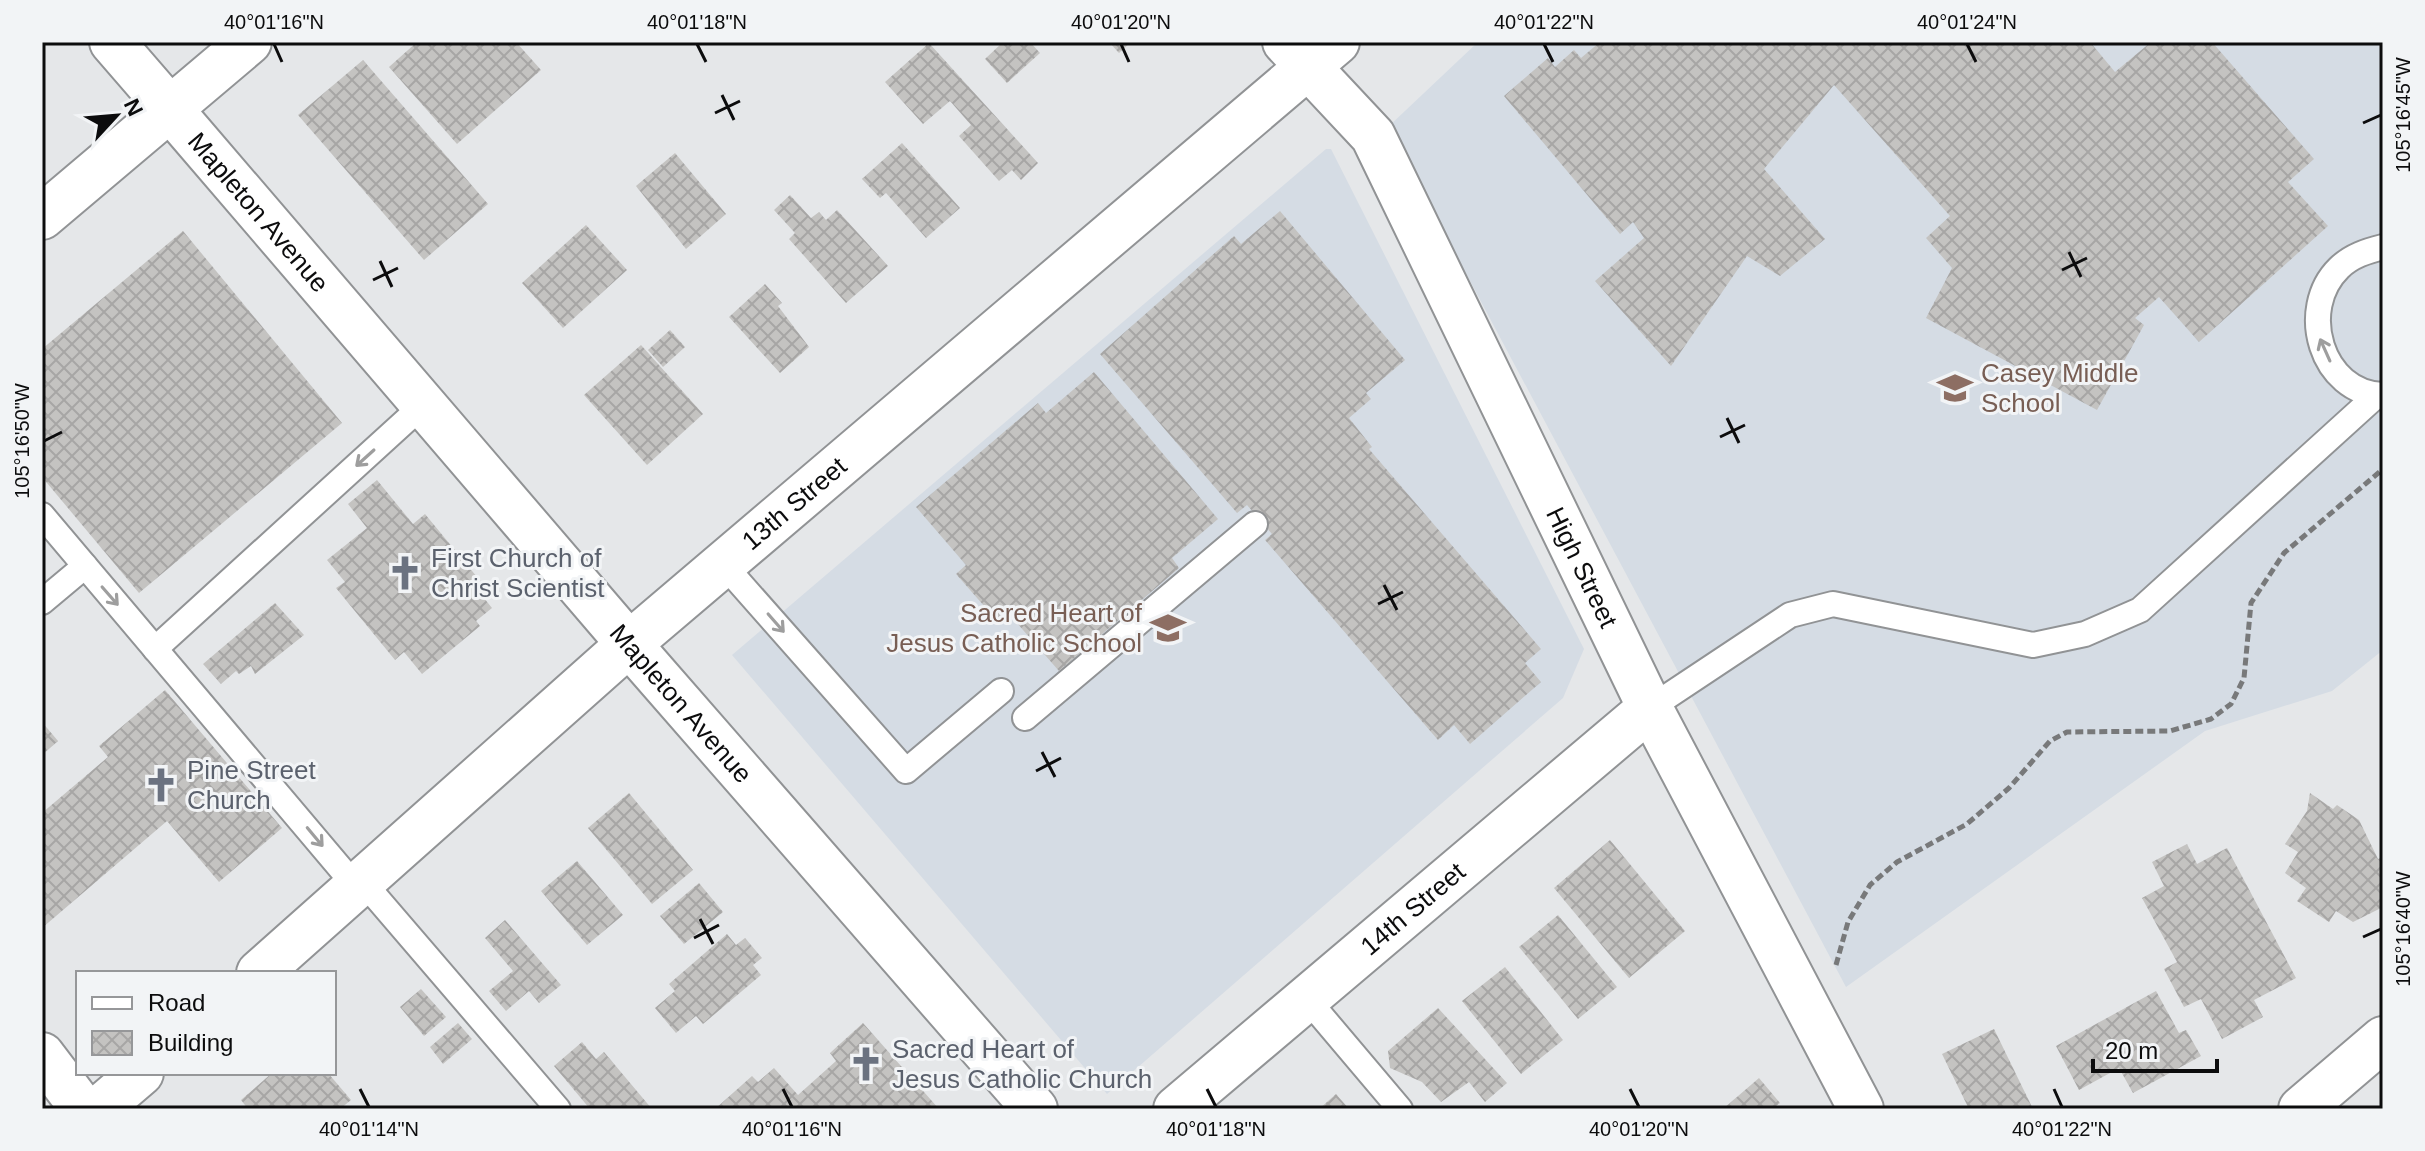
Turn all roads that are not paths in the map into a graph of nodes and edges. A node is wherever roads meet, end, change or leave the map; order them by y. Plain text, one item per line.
1 (112, 42) edge
2 (249, 42) edge
3 (1309, 50) edge
4 (170, 109) junction
5 (42, 217) edge
6 (2383, 247) edge
7 (2380, 395) edge
8 (423, 405) junction
9 (42, 515) edge
10 (1255, 524) dead end
11 (724, 565) junction
12 (85, 566) junction
13 (42, 602) edge
14 (629, 644) junction
15 (155, 649) junction
16 (1001, 691) dead end
17 (1650, 708) junction
18 (1025, 718) dead end
19 (361, 886) junction
20 (261, 971) edge
21 (1307, 999) junction
22 (2383, 1039) edge
23 (42, 1055) edge
24 (139, 1075) edge
25 (83, 1109) edge
26 (99, 1109) edge
27 (558, 1109) edge
28 (1035, 1109) edge
29 (1176, 1109) edge
30 (1400, 1109) edge
31 (1861, 1109) edge
32 (2301, 1109) edge

1 - 4 street, Mapleton Avenue
2 - 4 street
3 - 11 street, 13th Street
3 - 17 street, High Street
4 - 5 street
4 - 8 street, Mapleton Avenue
7 -> 6 lane
7 - 17 lane
8 - 14 street, Mapleton Avenue
8 -> 15 lane
9 - 12 lane
10 - 18 lane
11 - 14 street, 13th Street
11 -> 16 lane
12 - 13 lane
12 -> 15 lane
14 - 19 street, 13th Street
14 - 28 street, Mapleton Avenue
15 -> 19 lane
17 - 21 street, 14th Street
17 - 31 street, High Street
19 - 20 street, 13th Street
19 - 27 lane
21 - 29 street, 14th Street
21 - 30 lane
22 - 32 street
23 - 25 street
24 - 26 street

